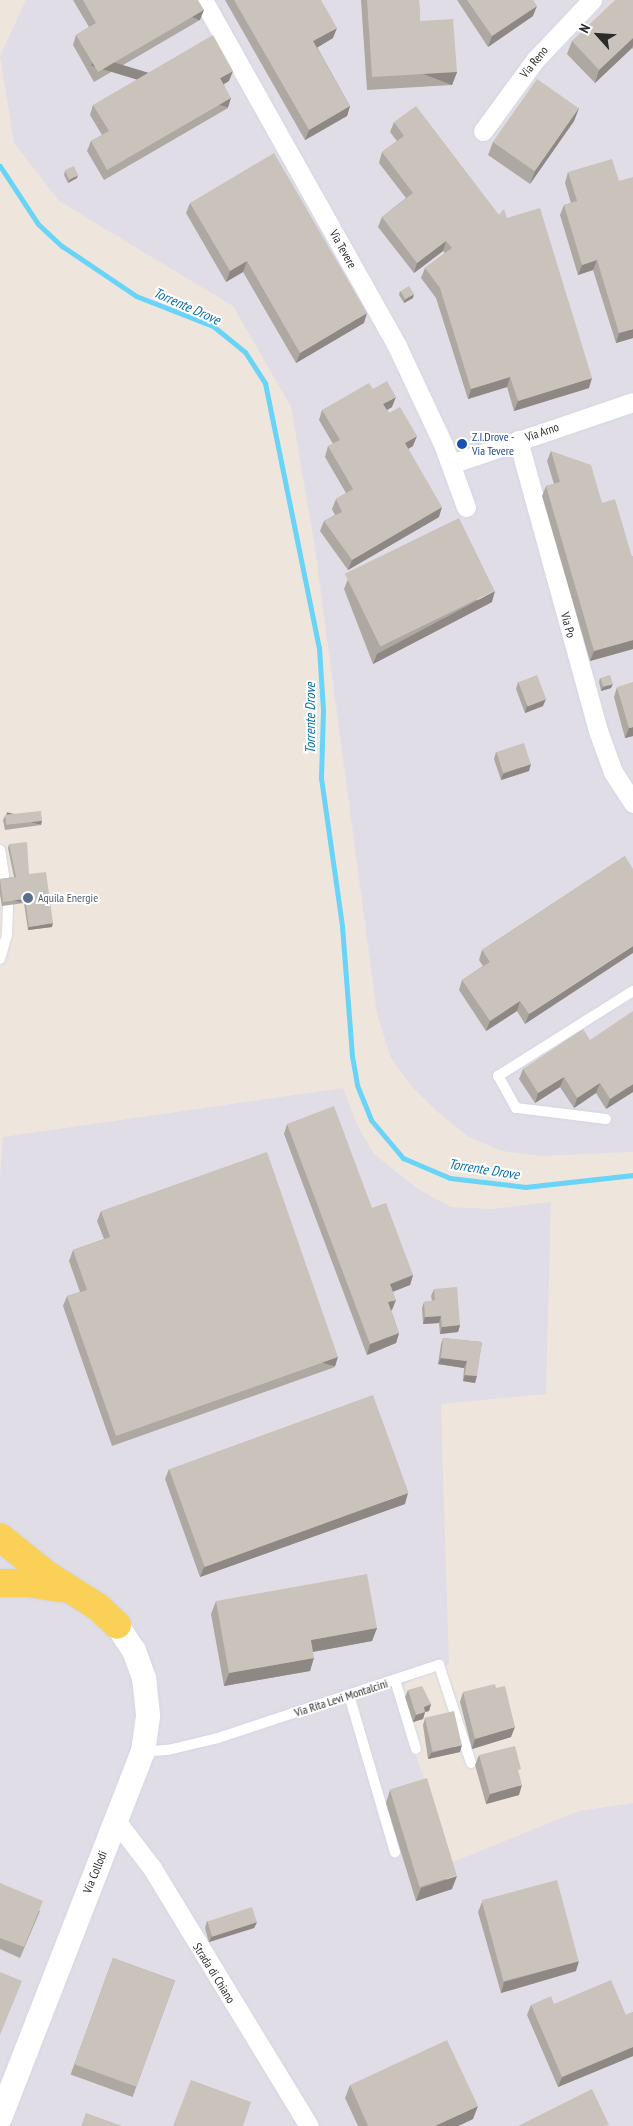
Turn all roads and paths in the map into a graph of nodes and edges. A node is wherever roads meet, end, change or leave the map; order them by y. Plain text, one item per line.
1 (204, 0) edge
2 (592, 0) edge
3 (484, 131) dead end
4 (633, 402) edge
5 (518, 440) junction
6 (451, 464) junction
7 (466, 507) dead end
8 (633, 803) edge
9 (0, 850) edge
10 (5, 882) edge
11 (8, 905) edge
12 (0, 959) edge
13 (633, 991) edge
14 (606, 1120) dead end
15 (0, 1537) edge
16 (0, 1583) edge
17 (70, 1590) junction
18 (117, 1625) joint
19 (395, 1680) junction
20 (349, 1695) junction
21 (416, 1749) dead end
22 (143, 1752) junction
23 (471, 1763) dead end
24 (117, 1822) junction
25 (395, 1852) dead end
26 (0, 2118) edge
27 (309, 2126) edge

1 - 6 street, Via Tevere
2 - 3 street, Via Reno
4 - 5 street, Via Arno
5 - 6 street, Via Arno
5 - 8 street, Via Po
6 - 7 street, Via Tevere
9 - 10 lane
11 - 12 lane
13 - 14 lane
15 - 17 main road
16 - 17 main road
17 - 18 main road
18 - 22 street, Via Collodi
19 - 20 lane, Via Rita Levi Montalcini
19 - 21 lane
19 - 23 lane, Via Rita Levi Montalcini
20 - 22 lane, Via Rita Levi Montalcini
20 - 25 lane
22 - 24 street, Via Collodi
24 - 26 street, Via Collodi
24 - 27 street, Strada di Chiano

